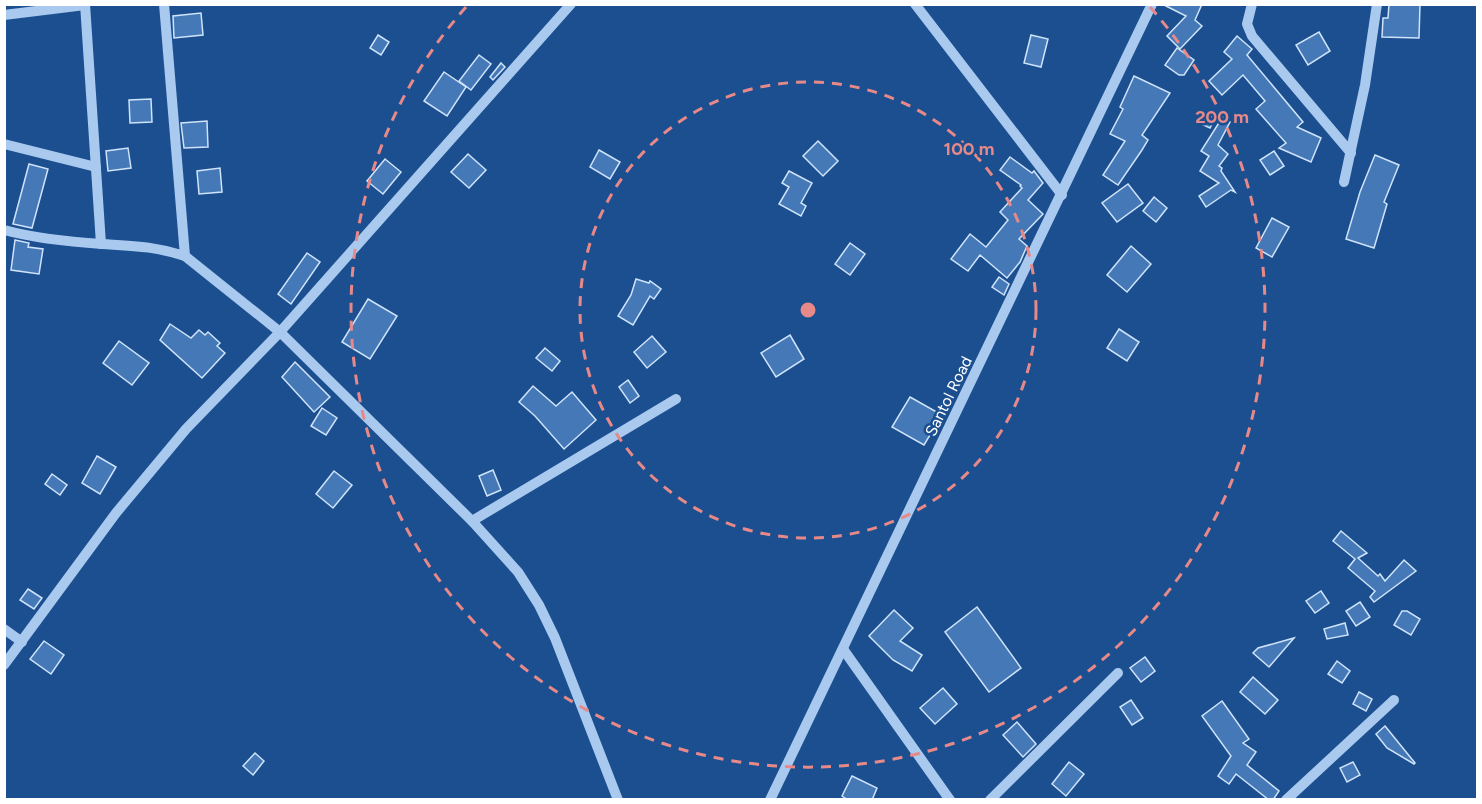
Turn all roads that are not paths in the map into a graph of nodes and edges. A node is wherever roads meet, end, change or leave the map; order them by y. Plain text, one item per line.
1 (164, 4) edge
2 (572, 4) edge
3 (915, 4) edge
4 (1152, 4) edge
5 (1252, 4) edge
6 (1377, 4) edge
7 (85, 5) edge
8 (4, 15) edge
9 (4, 144) edge
10 (1351, 153) junction
11 (96, 167) junction
12 (1344, 182) dead end
13 (1062, 195) junction
14 (4, 230) edge
15 (101, 244) junction
16 (185, 256) junction
17 (280, 332) junction
18 (676, 399) dead end
19 (472, 521) junction
20 (4, 629) edge
21 (22, 642) junction
22 (843, 648) junction
23 (4, 665) edge
24 (1118, 673) dead end
25 (1394, 700) dead end
26 (618, 800) edge
27 (770, 800) edge
28 (950, 800) edge
29 (990, 800) edge
30 (1287, 800) edge

1 - 16 street
2 - 17 street
3 - 13 street
4 - 13 street, Santol Road
5 - 10 street
6 - 10 street
7 - 8 street
7 - 11 street
9 - 11 street
10 - 12 street
11 - 15 street
13 - 22 street, Santol Road
14 - 15 street
15 - 16 street
16 - 17 street
17 - 19 street
17 - 21 street
18 - 19 street
19 - 26 street
20 - 21 street
21 - 23 street
22 - 27 street, Santol Road
22 - 28 street
24 - 29 street
25 - 30 street

